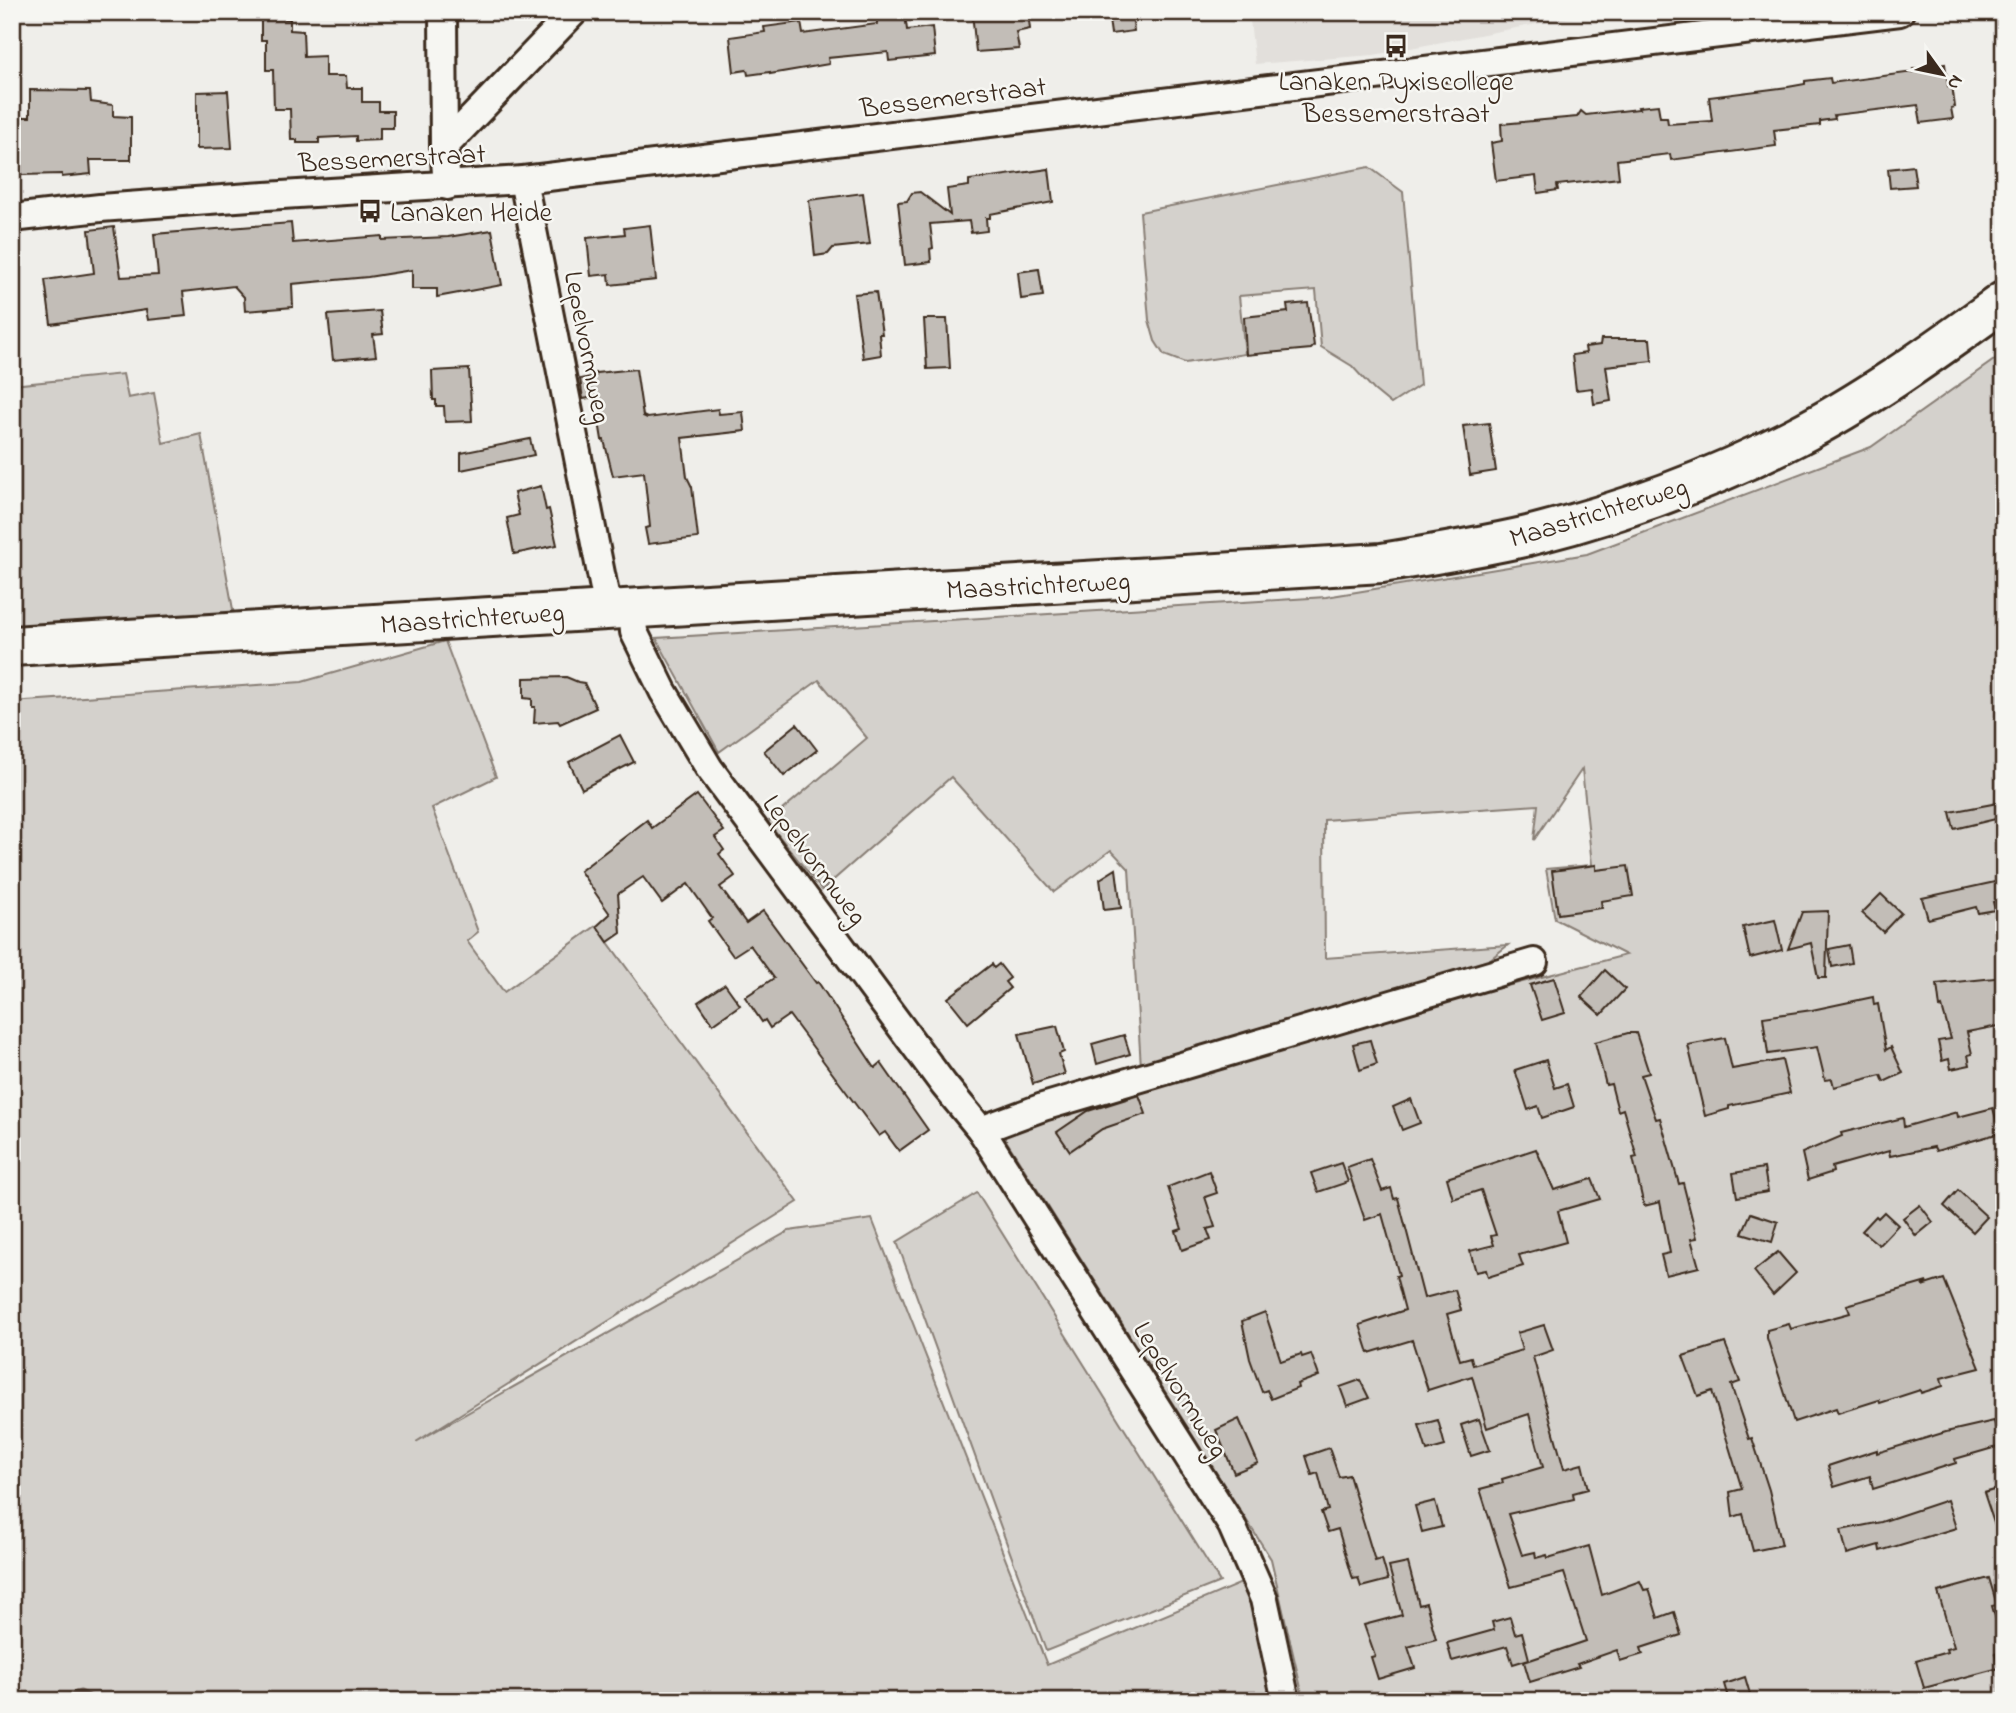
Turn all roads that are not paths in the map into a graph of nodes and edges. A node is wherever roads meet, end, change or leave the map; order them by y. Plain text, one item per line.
1 (443, 12) edge
2 (573, 12) edge
3 (1900, 12) edge
4 (444, 147) junction
5 (523, 180) junction
6 (447, 186) junction
7 (12, 218) edge
8 (2004, 301) edge
9 (620, 608) junction
10 (12, 646) edge
11 (1534, 962) dead end
12 (981, 1130) junction
13 (1286, 1701) edge

1 - 4 street
2 - 4 street
3 - 5 street, Bessemerstraat
4 - 6 street
5 - 6 street, Bessemerstraat
5 - 9 street, Lepelvormweg
6 - 7 street, Bessemerstraat
8 - 9 main road, Maastrichterweg
9 - 10 main road, Maastrichterweg
9 - 12 street, Lepelvormweg
11 - 12 street
12 - 13 street, Lepelvormweg

